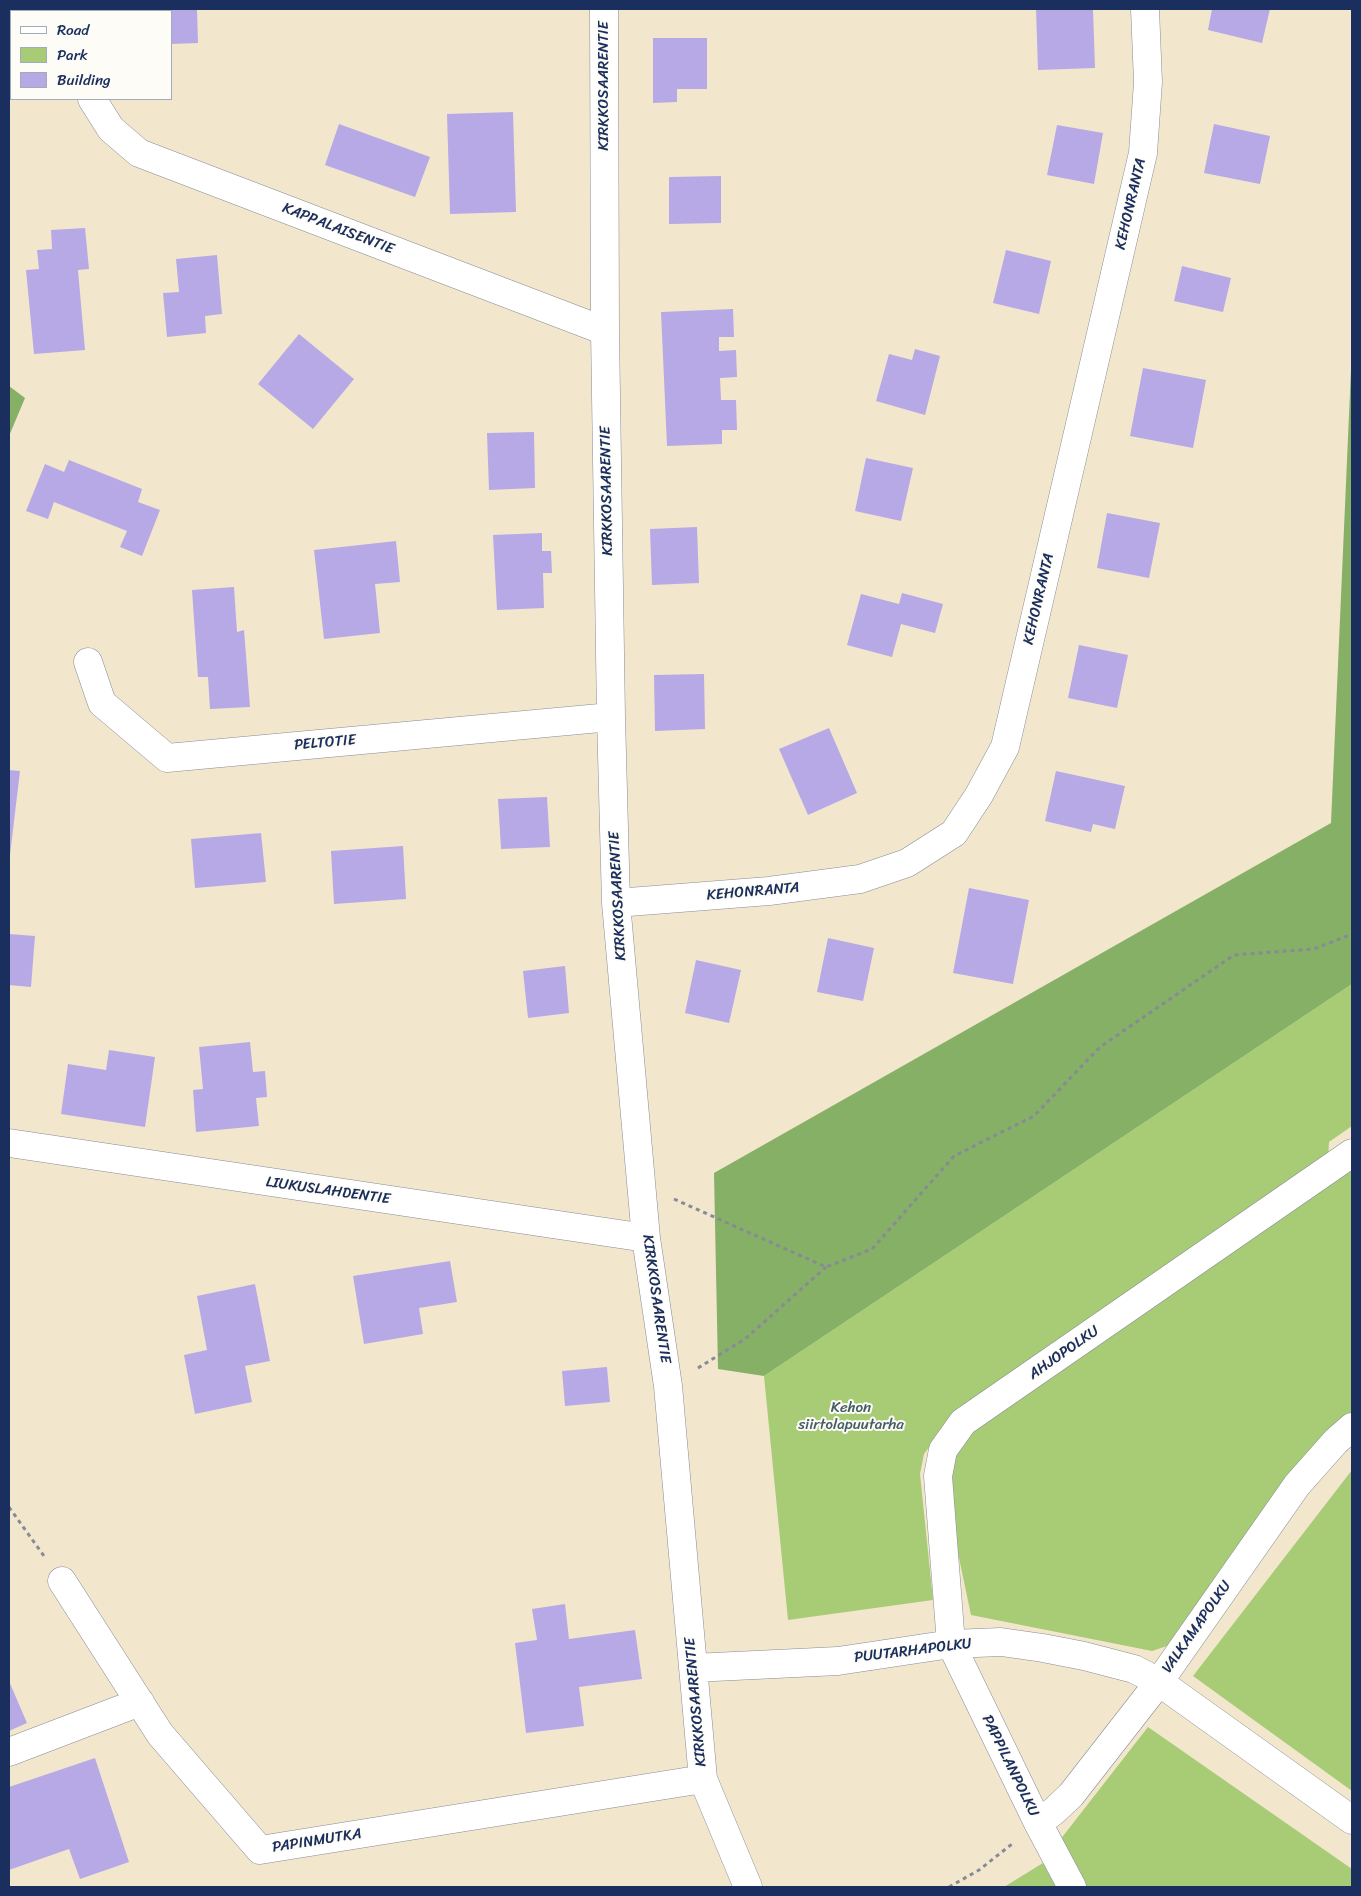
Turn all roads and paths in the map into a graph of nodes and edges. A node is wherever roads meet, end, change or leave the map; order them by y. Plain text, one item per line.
1 (604, 9) edge
2 (1146, 9) edge
3 (93, 100) edge
4 (605, 331) junction
5 (88, 662) dead end
6 (611, 717) junction
7 (616, 903) junction
8 (1352, 934) edge
9 (9, 1143) edge
10 (1352, 1153) edge
11 (642, 1185) junction
12 (646, 1238) junction
13 (826, 1267) junction
14 (668, 1386) junction
15 (1352, 1427) edge
16 (9, 1507) edge
17 (62, 1581) joint
18 (951, 1644) junction
19 (693, 1668) junction
20 (1159, 1682) junction
21 (140, 1702) junction
22 (9, 1752) edge
23 (703, 1779) junction
24 (1352, 1820) edge
25 (1038, 1823) junction
26 (748, 1887) edge
27 (949, 1887) edge
28 (1072, 1887) edge

1 - 4 street, KIRKKOSAARENTIE
2 - 7 street, KEHONRANTA
3 - 4 street, KAPPALAISENTIE
4 - 6 street, KIRKKOSAARENTIE
5 - 6 street, PELTOTIE
6 - 7 street, KIRKKOSAARENTIE
7 - 11 street, KIRKKOSAARENTIE
8 - 13 path
9 - 12 street, LIUKUSLAHDENTIE
10 - 18 street, AHJOPOLKU
11 - 12 street, KIRKKOSAARENTIE
11 - 13 path
12 - 14 street, KIRKKOSAARENTIE
13 - 14 path
14 - 19 street, KIRKKOSAARENTIE
15 - 20 street, VALKAMAPOLKU
16 - 17 path
17 - 21 street, PAPINMUTKA
18 - 19 street, PUUTARHAPOLKU
18 - 20 street, PUUTARHAPOLKU
18 - 25 street, PAPPILANPOLKU
19 - 23 street, KIRKKOSAARENTIE
20 - 24 street, PUUTARHAPOLKU
20 - 25 street, VALKAMAPOLKU
21 - 22 street
21 - 23 street, PAPINMUTKA
23 - 26 street, KIRKKOSAARENTIE
25 - 27 path
25 - 28 street, PAPPILANPOLKU

